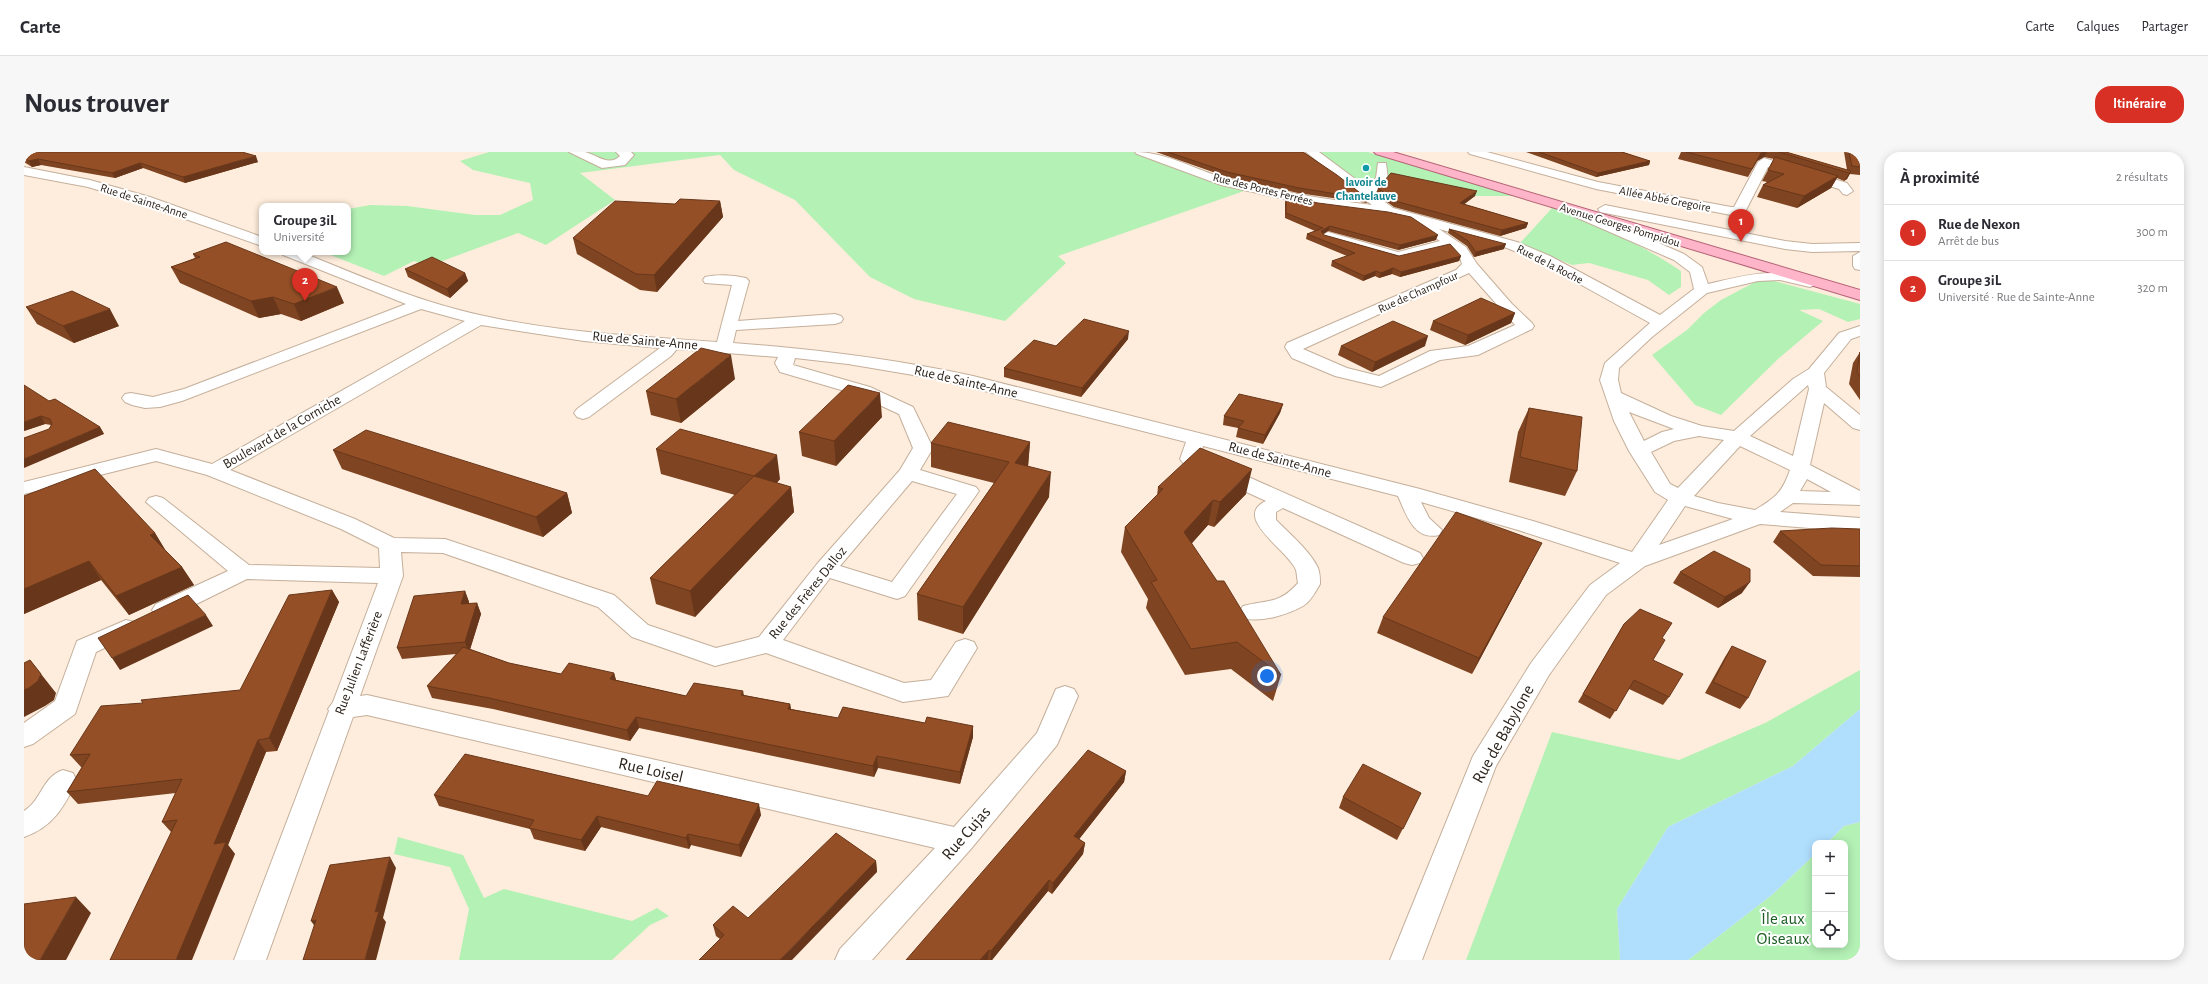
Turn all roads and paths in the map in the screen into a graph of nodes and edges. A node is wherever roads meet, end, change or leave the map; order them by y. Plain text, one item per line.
1 (575, 152) edge
2 (622, 152) edge
3 (1141, 152) edge
4 (1312, 152) edge
5 (1380, 152) edge
6 (1411, 152) edge
7 (1474, 152) edge
8 (1382, 166) dead end
9 (24, 171) edge
10 (1847, 191) dead end
11 (1366, 194) junction
12 (1604, 209) junction
13 (1388, 211) junction
14 (1577, 212) junction
15 (1412, 216) junction
16 (1328, 236) edge
17 (259, 241) edge
18 (1451, 243) junction
19 (1860, 247) edge
20 (296, 255) edge
21 (1860, 256) edge
22 (1470, 265) junction
23 (1860, 266) edge
24 (710, 280) dead end
25 (1810, 282) junction
26 (1860, 284) edge
27 (1702, 290) junction
28 (1860, 296) edge
29 (420, 304) junction
30 (835, 319) dead end
31 (479, 320) junction
32 (1660, 322) junction
33 (729, 326) junction
34 (1860, 331) edge
35 (671, 345) junction
36 (724, 347) junction
37 (789, 352) junction
38 (1817, 381) junction
39 (1613, 396) junction
40 (131, 398) dead end
41 (583, 413) dead end
42 (1860, 424) edge
43 (1697, 430) junction
44 (1738, 437) junction
45 (1196, 439) junction
46 (1639, 452) junction
47 (1800, 468) junction
48 (214, 471) junction
49 (908, 474) junction
50 (24, 488) edge
51 (1407, 494) junction
52 (1786, 497) junction
53 (1680, 498) junction
54 (1859, 499) edge
55 (1282, 501) junction
56 (156, 502) dead end
57 (1758, 517) junction
58 (1860, 525) edge
59 (1431, 530) dead end
60 (390, 545) junction
61 (1412, 558) dead end
62 (1637, 561) junction
63 (825, 569) junction
64 (244, 572) junction
65 (392, 576) junction
66 (1251, 612) dead end
67 (767, 644) junction
68 (965, 648) dead end
69 (1065, 696) dead end
70 (341, 709) junction
71 (24, 737) edge
72 (63, 781) dead end
73 (24, 825) edge
74 (960, 841) junction
75 (250, 960) edge
76 (851, 960) edge
77 (1406, 960) edge

1 - 2 street
3 - 13 street, Rue des Portes Ferrées
4 - 11 street
5 - 14 main road, Avenue Georges Pompidou
6 - 12 main road, Avenue Georges Pompidou
7 - 10 street, Allée Abbé Gregoire
8 - 11 street
9 - 17 street, Rue de Sainte-Anne
11 - 13 street
12 - 19 street
12 - 26 main road, Avenue Georges Pompidou
13 - 15 street, Rue de la Roche
14 - 25 main road, Avenue Georges Pompidou
14 - 27 street
15 - 18 street, Rue de Champfour
15 - 32 street, Rue de la Roche
16 - 18 street
18 - 22 street, Rue de Champfour
20 - 29 street, Rue de Sainte-Anne
21 - 23 street
22 - 22 street, Rue de Champfour
24 - 33 street
25 - 27 street
25 - 28 main road, Avenue Georges Pompidou
27 - 32 street
29 - 31 street, Rue de Sainte-Anne
29 - 40 street
30 - 33 street
31 - 35 street, Rue de Sainte-Anne
31 - 48 street, Boulevard de la Corniche
32 - 39 street
33 - 36 street
34 - 38 street
35 - 36 street, Rue de Sainte-Anne
35 - 41 street
36 - 37 street, Rue de Sainte-Anne
37 - 45 street, Rue de Sainte-Anne
37 - 49 street, Rue des Frères Dalloz
38 - 42 street
38 - 44 street, Rue de Babylone
38 - 47 street, Rue de Babylone
39 - 43 street
39 - 46 street
43 - 44 street
43 - 46 street
44 - 47 street
44 - 53 street, Rue de Babylone
45 - 51 street, Rue de Sainte-Anne
45 - 55 street
46 - 53 street
47 - 52 street, Rue de Babylone
47 - 54 street
48 - 50 street, Boulevard de la Corniche
48 - 60 street
49 - 63 street, Rue des Frères Dalloz
49 - 63 street
51 - 59 street
51 - 62 street, Rue de Sainte-Anne
52 - 54 street
52 - 57 street, Rue de Babylone
53 - 57 street
53 - 62 street, Rue de Babylone
55 - 61 street
55 - 66 street
56 - 64 street
57 - 58 street
57 - 62 street, Rue de Babylone
60 - 65 street, Rue Julien Lafferière
60 - 67 street, Rue des Frères Dalloz
62 - 77 street, Rue de Babylone
63 - 67 street, Rue des Frères Dalloz
64 - 65 street
64 - 71 street
65 - 70 street, Rue Julien Lafferière
67 - 68 street
69 - 74 street, Rue Cujas
70 - 74 street, Rue Loisel
70 - 75 street, Rue Julien Lafferière
72 - 73 street
74 - 76 street, Rue Cujas

